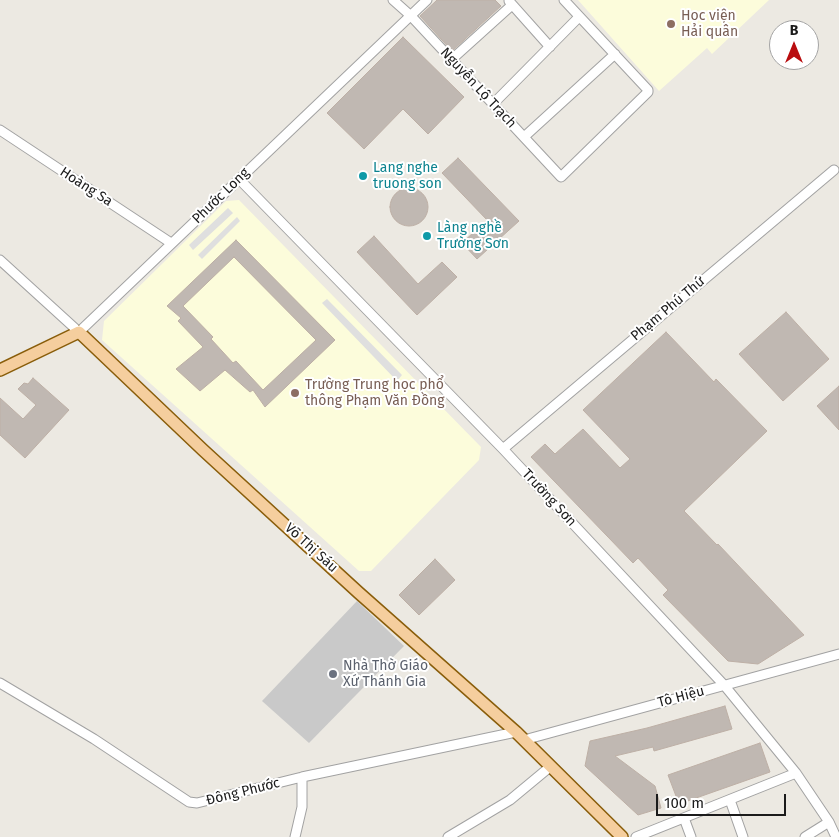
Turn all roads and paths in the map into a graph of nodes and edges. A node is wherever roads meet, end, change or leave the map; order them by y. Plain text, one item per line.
1 (393, 0) edge
2 (427, 0) edge
3 (564, 0) edge
4 (510, 2) edge
5 (411, 16) junction
6 (579, 16) junction
7 (550, 47) junction
8 (615, 54) junction
9 (451, 60) junction
10 (493, 104) junction
11 (0, 130) edge
12 (524, 137) junction
13 (834, 170) dead end
14 (239, 179) junction
15 (171, 244) junction
16 (0, 260) edge
17 (79, 332) junction
18 (0, 370) edge
19 (503, 449) junction
20 (839, 654) edge
21 (0, 683) edge
22 (724, 685) junction
23 (520, 736) junction
24 (550, 766) junction
25 (796, 773) junction
26 (302, 777) junction
27 (730, 800) junction
28 (684, 818) junction
29 (829, 822) junction
30 (295, 837) edge
31 (448, 837) edge
32 (622, 837) edge
33 (636, 837) edge
34 (691, 837) edge
35 (743, 837) edge
36 (805, 837) edge
37 (836, 837) edge

1 - 5 street, Nguyễn Lộ Trạch
2 - 5 street, Phước Long
3 - 6 street
4 - 7 street
4 - 9 street
5 - 9 street, Nguyễn Lộ Trạch
5 - 14 street, Phước Long
6 - 7 street
6 - 8 street
7 - 10 street
8 - 12 street
8 - 12 street, Nguyễn Lộ Trạch
9 - 10 street, Nguyễn Lộ Trạch
10 - 12 street, Nguyễn Lộ Trạch
11 - 15 street, Hoàng Sa
13 - 19 street, Phạm Phú Thứ
14 - 15 street, Phước Long
14 - 19 street, Trường Sơn
15 - 17 street, Phước Long
16 - 17 street, Võ Thị Sáu
17 - 18 main road, Phước Long
17 - 23 main road, Võ Thị Sáu
19 - 22 street, Trường Sơn
20 - 22 street, Tô Hiệu
21 - 26 street, Đông Phước
22 - 23 street, Tô Hiệu
22 - 25 street, Trường Sơn
23 - 24 main road, Võ Thị Sáu
23 - 26 street, Đông Phước
24 - 31 street
24 - 32 main road, Võ Thị Sáu
25 - 27 street
25 - 29 street, Trường Sơn
26 - 30 street
27 - 28 street
27 - 35 street
28 - 33 street
28 - 34 street
29 - 36 street
29 - 37 street, Trường Sơn

